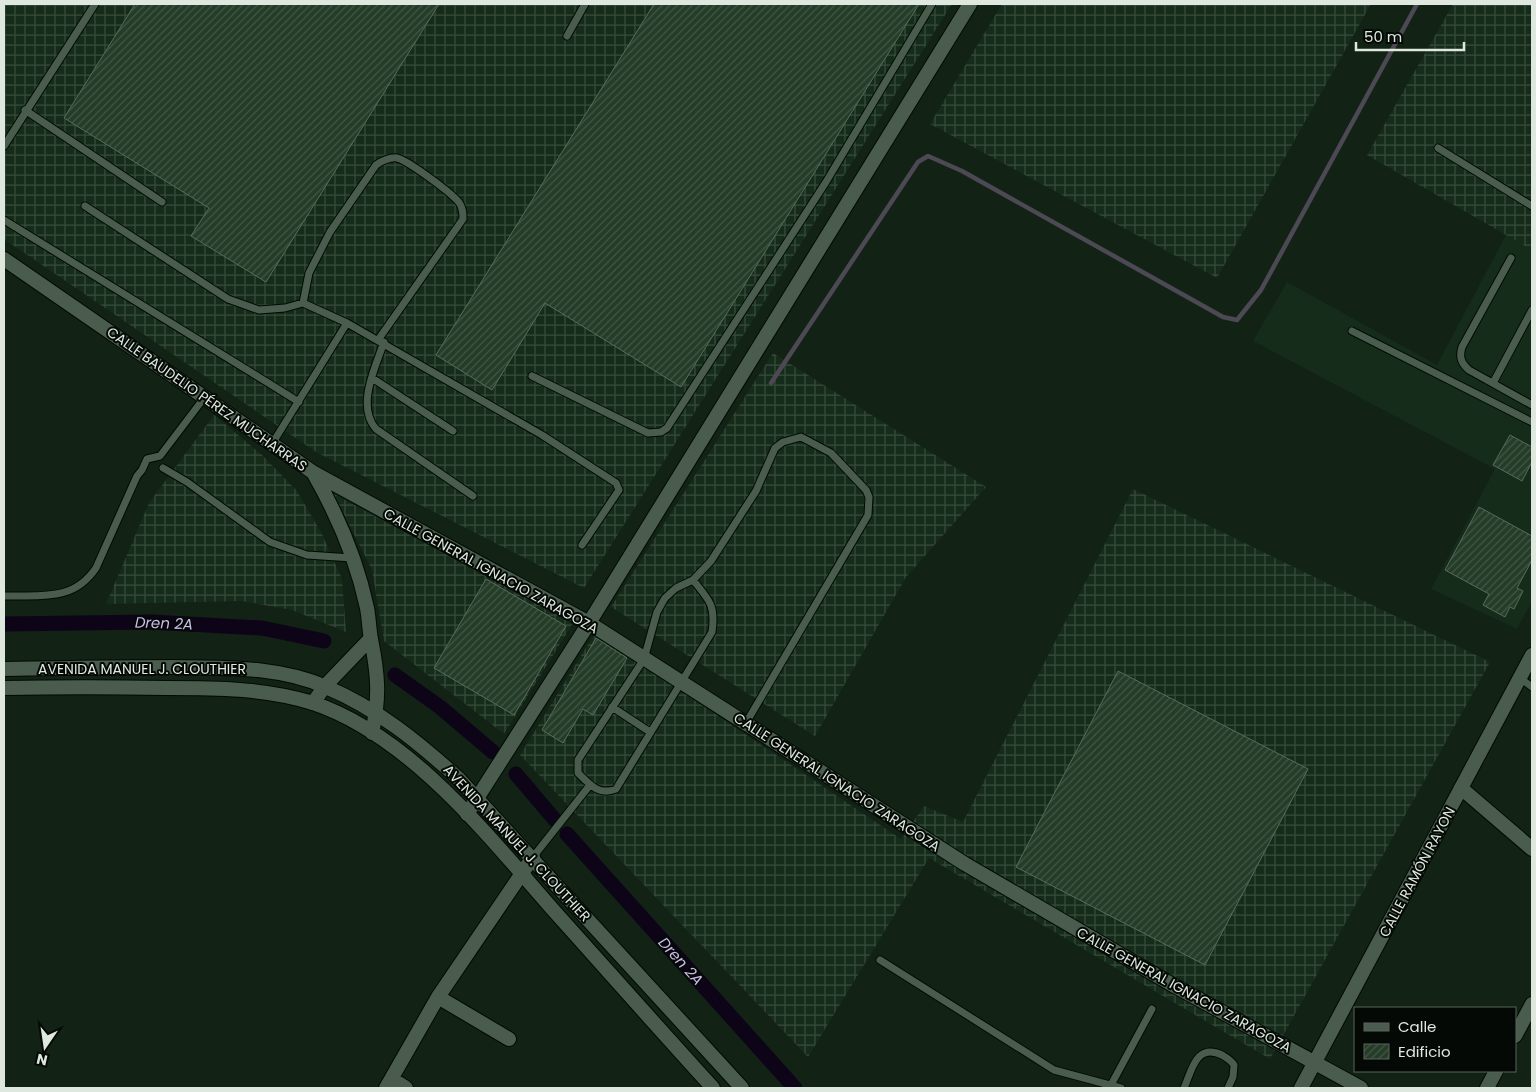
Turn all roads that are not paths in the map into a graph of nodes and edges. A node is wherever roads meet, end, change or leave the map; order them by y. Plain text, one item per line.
1 (95, 4) edge
2 (585, 4) edge
3 (932, 4) edge
4 (970, 4) edge
5 (567, 36) dead end
6 (25, 110) junction
7 (4, 146) edge
8 (1438, 148) dead end
9 (162, 202) dead end
10 (85, 206) dead end
11 (1532, 206) edge
12 (4, 220) edge
13 (1510, 258) dead end
14 (4, 259) edge
15 (303, 303) junction
16 (1532, 310) edge
17 (347, 323) junction
18 (1352, 331) dead end
19 (381, 341) junction
20 (532, 376) dead end
21 (372, 378) junction
22 (1493, 383) junction
23 (204, 398) junction
24 (299, 402) junction
25 (1532, 405) edge
26 (1532, 422) edge
27 (453, 431) dead end
28 (272, 444) junction
29 (163, 468) dead end
30 (314, 473) junction
31 (472, 496) dead end
32 (582, 545) dead end
33 (352, 558) junction
34 (693, 580) junction
35 (4, 596) edge
36 (589, 624) junction
37 (371, 638) junction
38 (1532, 655) edge
39 (644, 659) junction
40 (4, 669) edge
41 (1520, 678) junction
42 (680, 683) junction
43 (326, 686) junction
44 (1532, 687) edge
45 (4, 688) edge
46 (313, 704) junction
47 (612, 706) junction
48 (377, 712) junction
49 (746, 723) junction
50 (650, 732) junction
51 (372, 733) junction
52 (590, 785) junction
53 (1461, 788) junction
54 (478, 799) junction
55 (467, 814) junction
56 (1532, 848) edge
57 (532, 857) junction
58 (520, 873) junction
59 (880, 960) dead end
60 (438, 997) junction
61 (1532, 1004) edge
62 (1152, 1009) dead end
63 (1516, 1034) edge
64 (509, 1039) dead end
65 (1315, 1063) junction
66 (1495, 1072) edge
67 (389, 1084) edge
68 (1111, 1085) junction
69 (406, 1088) edge
70 (713, 1088) edge
71 (742, 1088) edge
72 (1121, 1088) edge
73 (1184, 1088) edge
74 (1228, 1088) edge
75 (1301, 1088) edge
76 (1361, 1088) edge
77 (1486, 1088) edge

1 - 6 lane
2 - 5 lane
3 - 20 lane
4 - 36 street
6 - 7 lane
6 - 9 lane
8 - 11 lane
10 - 15 lane
12 - 24 lane
13 - 22 lane
14 - 23 street, CALLE BAUDELIO PÉREZ MUCHARRAS
15 - 17 lane
15 - 19 lane
16 - 22 lane
17 - 19 lane
17 - 24 lane
18 - 26 lane
19 - 21 lane
19 - 32 lane
21 - 27 lane
21 - 31 lane
22 - 25 lane
23 - 28 street, CALLE BAUDELIO PÉREZ MUCHARRAS
23 - 35 lane
24 - 28 lane
28 - 30 street, CALLE BAUDELIO PÉREZ MUCHARRAS
29 - 33 lane
30 - 33 street, CALLE BAUDELIO PÉREZ MUCHARRAS
30 - 36 street, CALLE GENERAL IGNACIO ZARAGOZA
33 - 37 street, CALLE BAUDELIO PÉREZ MUCHARRAS
34 - 39 lane
34 - 42 lane
34 - 49 lane
36 - 39 street, CALLE GENERAL IGNACIO ZARAGOZA
36 - 54 street
37 - 43 street
37 - 48 street, CALLE BAUDELIO PÉREZ MUCHARRAS
38 - 41 street, CALLE RAMÓN RAYON
39 - 42 street, CALLE GENERAL IGNACIO ZARAGOZA
39 - 47 lane
40 - 43 street, AVENIDA MANUEL J. CLOUTHIER
41 - 44 lane
41 - 53 street, CALLE RAMÓN RAYON
42 - 49 street, CALLE GENERAL IGNACIO ZARAGOZA
42 - 50 lane
43 - 46 street
43 - 48 street, AVENIDA MANUEL J. CLOUTHIER
45 - 46 street, AVENIDA MANUEL J. CLOUTHIER
46 - 51 street, AVENIDA MANUEL J. CLOUTHIER
47 - 50 lane
47 - 52 lane
48 - 51 street, CALLE BAUDELIO PÉREZ MUCHARRAS
48 - 54 street, AVENIDA MANUEL J. CLOUTHIER
49 - 65 street, CALLE GENERAL IGNACIO ZARAGOZA
50 - 52 lane
51 - 55 street, AVENIDA MANUEL J. CLOUTHIER
52 - 57 lane
53 - 56 street
53 - 65 street, CALLE RAMÓN RAYON
54 - 55 street
54 - 57 street, AVENIDA MANUEL J. CLOUTHIER
55 - 58 street, AVENIDA MANUEL J. CLOUTHIER
57 - 58 street
57 - 71 street, AVENIDA MANUEL J. CLOUTHIER
58 - 60 street
58 - 70 street, AVENIDA MANUEL J. CLOUTHIER
59 - 68 lane
60 - 64 street
60 - 67 street
61 - 63 street
62 - 68 lane
65 - 75 street, CALLE RAMÓN RAYON
65 - 76 street, CALLE GENERAL IGNACIO ZARAGOZA
66 - 77 street
67 - 69 street
68 - 72 lane
73 - 74 lane

